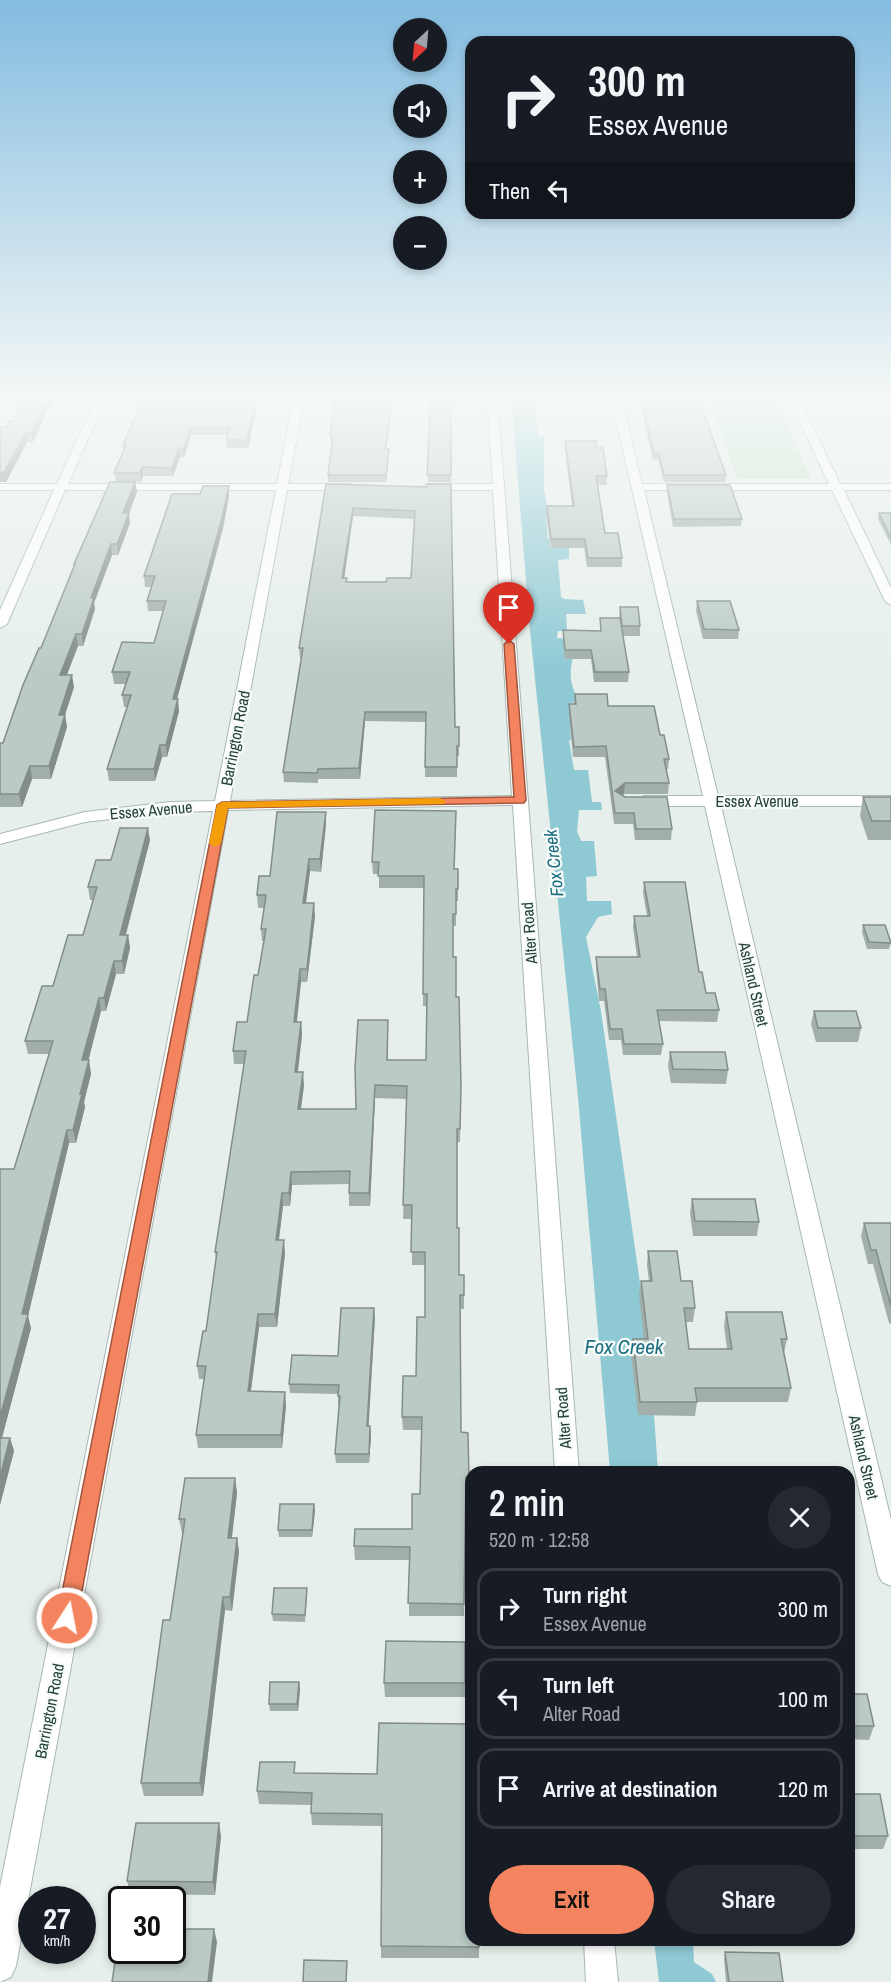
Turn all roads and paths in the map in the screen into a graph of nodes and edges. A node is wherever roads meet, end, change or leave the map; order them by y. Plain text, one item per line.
1 (0, 487) edge
2 (63, 487) junction
3 (283, 487) junction
4 (365, 487) edge
5 (421, 487) edge
6 (498, 487) joint
7 (637, 487) joint
8 (836, 487) junction
9 (891, 487) edge
10 (891, 601) edge
11 (0, 624) edge
12 (520, 800) junction
13 (624, 801) edge
14 (711, 801) junction
15 (891, 801) edge
16 (222, 805) junction
17 (0, 839) edge
18 (567, 1466) edge
19 (891, 1574) edge
20 (599, 1946) edge
21 (0, 1966) edge
22 (602, 1982) edge

1 - 2 street
2 - 3 street
2 - 11 street
3 - 4 street
3 - 16 street, Barrington Road
5 - 6 street
6 - 12 street, Alter Road
7 - 8 street
7 - 14 street, Ashland Street
8 - 9 street
8 - 10 street
12 - 16 street, Essex Avenue
12 - 18 street, Alter Road
13 - 14 street, Essex Avenue
14 - 15 street, Essex Avenue
14 - 19 street, Ashland Street
16 - 17 street, Essex Avenue
16 - 21 street, Barrington Road
20 - 22 street

